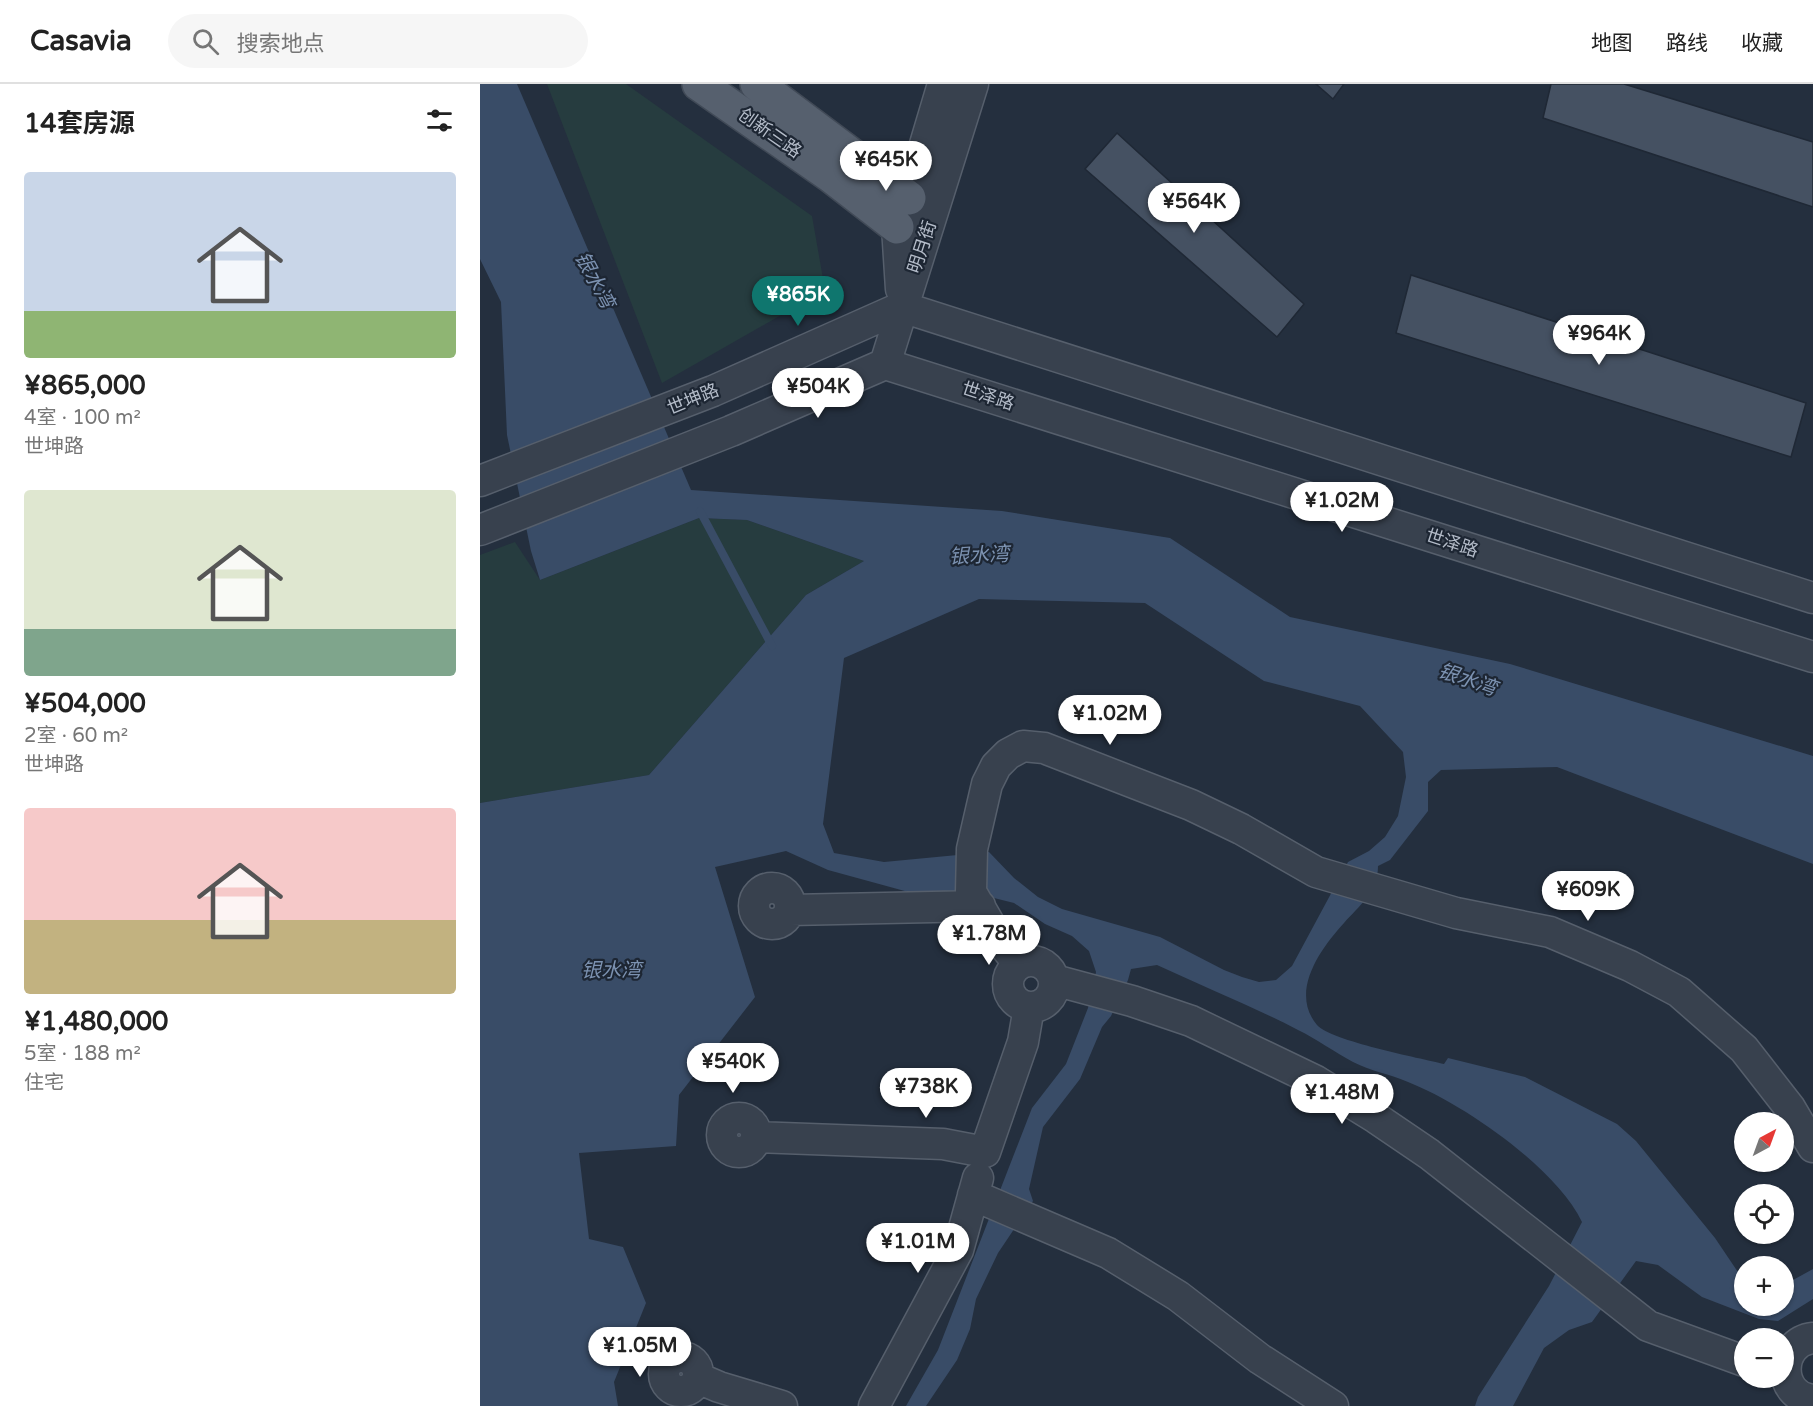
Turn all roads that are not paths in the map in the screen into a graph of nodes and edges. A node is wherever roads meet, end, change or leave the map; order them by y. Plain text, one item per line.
1 (699, 84) edge
2 (757, 84) edge
3 (943, 84) edge
4 (973, 84) edge
5 (903, 213) junction
6 (902, 307) junction
7 (885, 364) junction
8 (480, 481) edge
9 (480, 530) edge
10 (1813, 598) edge
11 (1813, 657) edge
12 (976, 899) junction
13 (790, 910) dead end
14 (1019, 964) junction
15 (1054, 980) junction
16 (1029, 1007) junction
17 (756, 1137) dead end
18 (1813, 1147) edge
19 (985, 1152) junction
20 (980, 1198) junction
21 (1813, 1338) edge
22 (1794, 1346) edge
23 (1734, 1357) edge
24 (698, 1378) dead end
25 (782, 1406) edge
26 (874, 1406) edge
27 (1333, 1406) edge

1 - 5 main road, 创新三路
2 - 5 main road, 创新三路
3 - 5 street, 明月街
4 - 6 street, 明月街
5 - 6 street, 明月街
6 - 7 street, 明月街
6 - 8 street, 世坤路
6 - 10 street
7 - 9 street
7 - 11 street, 世泽路
12 - 13 street
12 - 14 street
12 - 18 street
14 - 15 street
14 - 16 street
15 - 16 street
15 - 23 street
16 - 19 street
17 - 19 street
19 - 20 street
20 - 26 street
20 - 27 street
21 - 22 street
24 - 25 street

